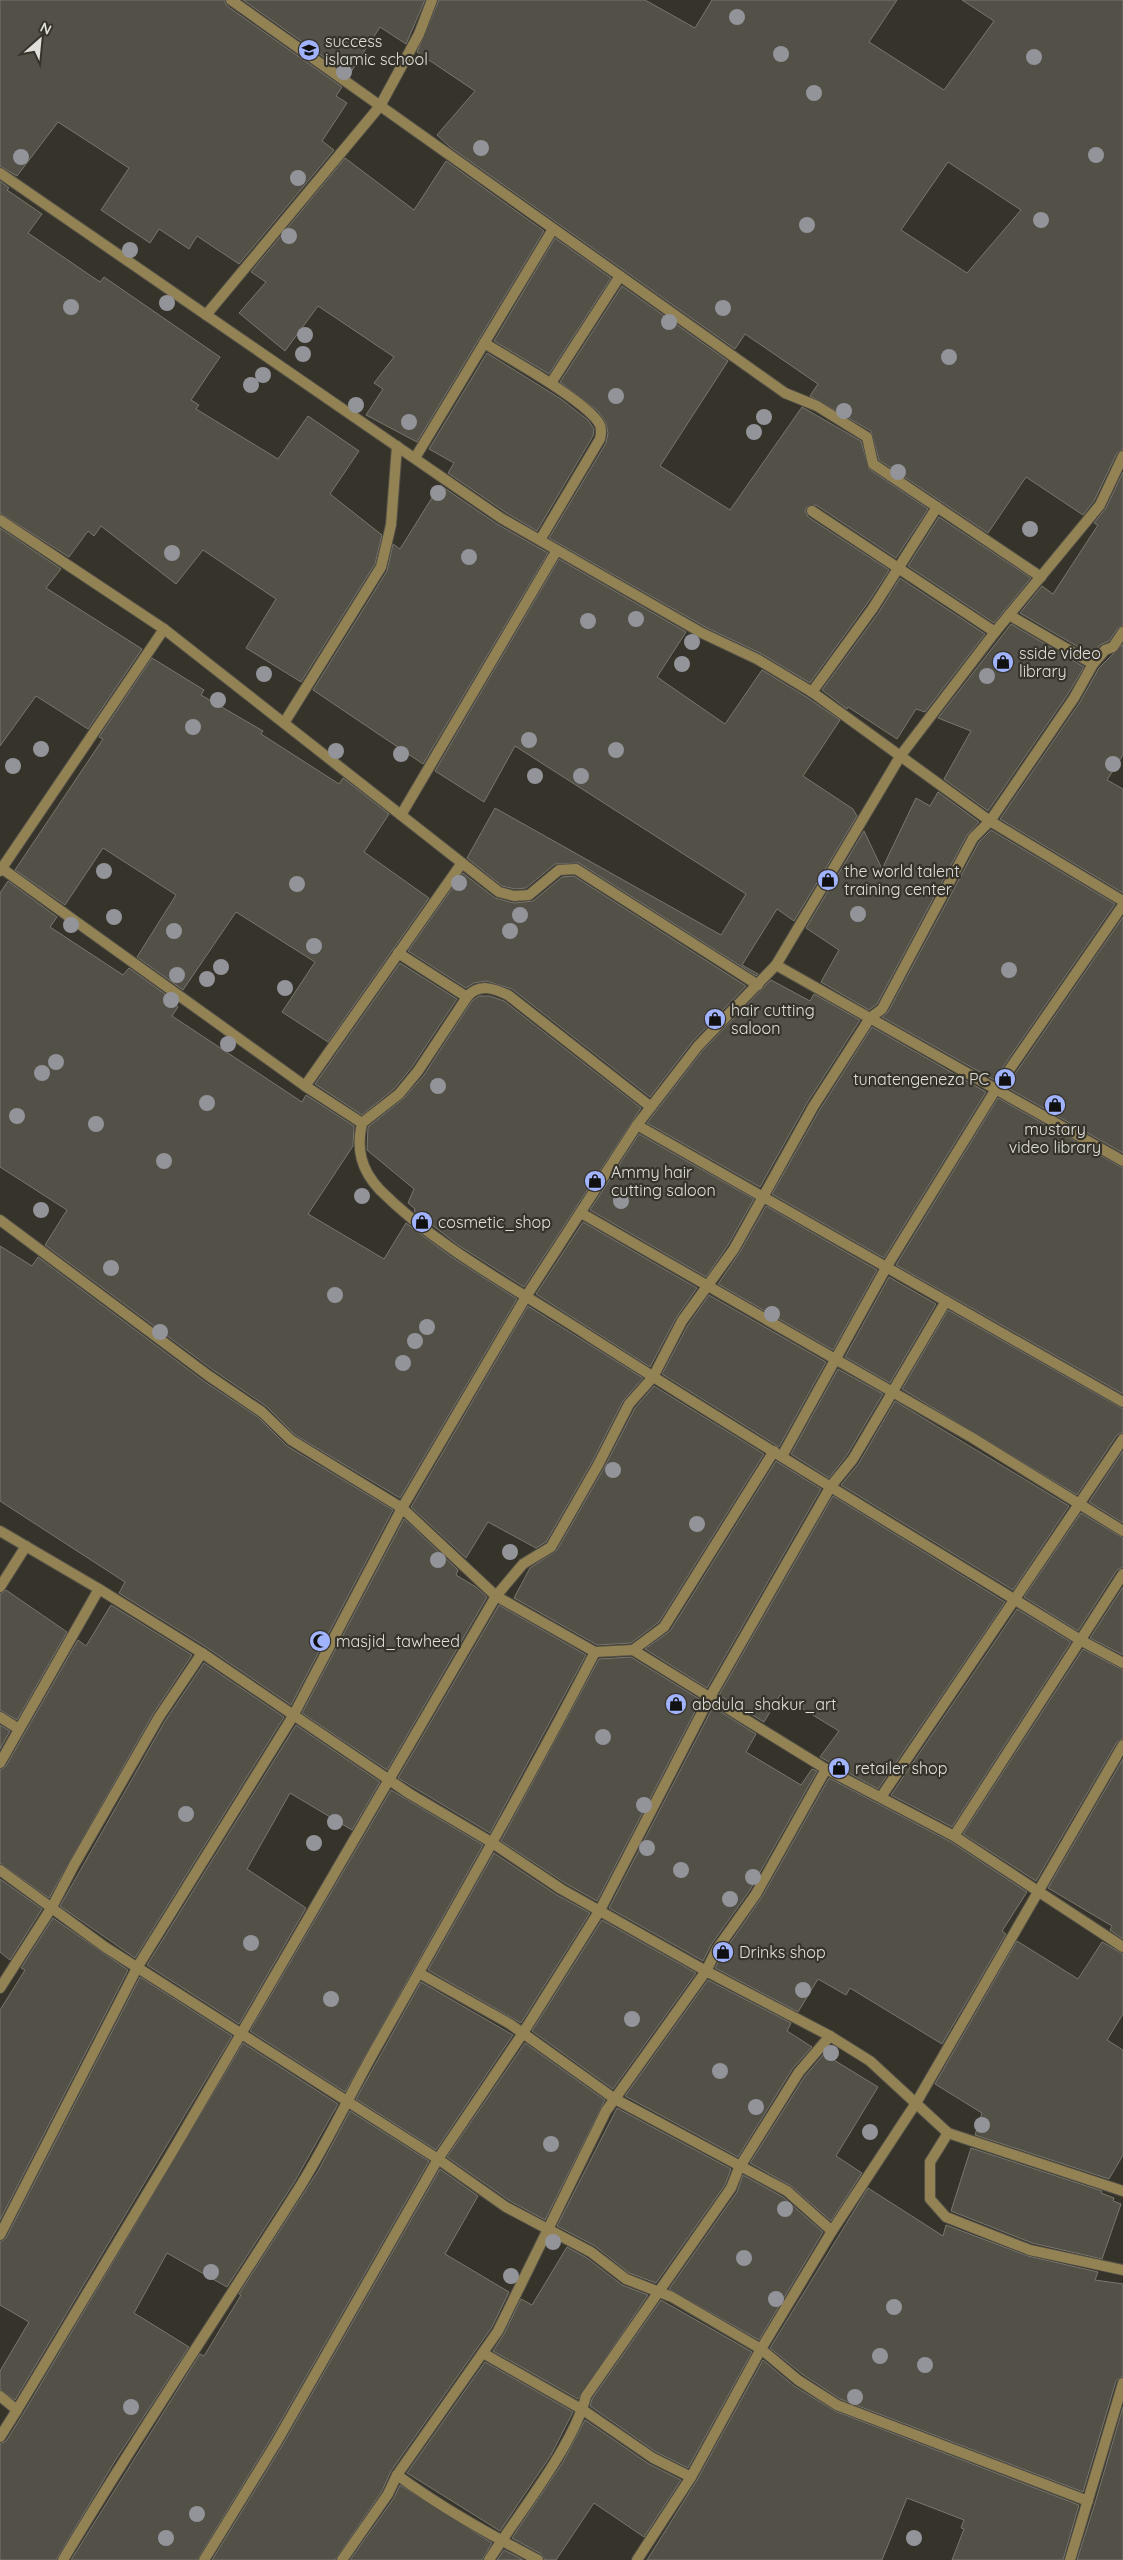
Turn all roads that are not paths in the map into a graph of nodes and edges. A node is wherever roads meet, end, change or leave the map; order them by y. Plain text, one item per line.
1 (231, 0) edge
2 (432, 0) edge
3 (380, 106) junction
4 (0, 173) edge
5 (554, 229) junction
6 (620, 276) junction
7 (206, 315) junction
8 (484, 343) junction
9 (551, 383) junction
10 (397, 446) junction
11 (1123, 456) edge
12 (415, 458) junction
13 (937, 507) junction
14 (812, 511) dead end
15 (0, 520) edge
16 (540, 540) junction
17 (557, 550) junction
18 (899, 568) junction
19 (1041, 577) junction
20 (1010, 615) junction
21 (164, 629) junction
22 (995, 632) junction
23 (1123, 632) edge
24 (1093, 664) junction
25 (812, 692) junction
26 (284, 723) junction
27 (901, 755) junction
28 (401, 815) junction
29 (990, 821) junction
30 (462, 863) junction
31 (1, 868) edge
32 (1123, 901) edge
33 (1123, 905) edge
34 (398, 953) junction
35 (776, 965) junction
36 (758, 986) junction
37 (467, 997) junction
38 (870, 1018) junction
39 (305, 1086) junction
40 (996, 1089) junction
41 (651, 1107) junction
42 (362, 1123) junction
43 (638, 1125) junction
44 (1123, 1161) edge
45 (763, 1196) junction
46 (581, 1213) junction
47 (0, 1220) edge
48 (886, 1266) junction
49 (707, 1287) junction
50 (527, 1296) junction
51 (946, 1301) junction
52 (836, 1359) junction
53 (653, 1376) junction
54 (892, 1391) junction
55 (1123, 1402) edge
56 (1123, 1438) edge
57 (778, 1454) junction
58 (831, 1486) junction
59 (1078, 1505) junction
60 (402, 1508) junction
61 (0, 1531) edge
62 (1123, 1531) edge
63 (26, 1546) junction
64 (1123, 1574) edge
65 (0, 1587) edge
66 (99, 1589) junction
67 (496, 1596) junction
68 (1013, 1598) junction
69 (1082, 1641) junction
70 (633, 1650) junction
71 (595, 1652) junction
72 (202, 1653) junction
73 (1123, 1663) edge
74 (710, 1697) junction
75 (293, 1716) junction
76 (0, 1718) edge
77 (19, 1729) junction
78 (1123, 1744) edge
79 (0, 1763) edge
80 (826, 1769) junction
81 (390, 1780) junction
82 (881, 1797) junction
83 (954, 1836) junction
84 (492, 1842) junction
85 (0, 1870) edge
86 (1037, 1890) junction
87 (52, 1907) junction
88 (600, 1910) junction
89 (1123, 1947) edge
90 (138, 1966) junction
91 (706, 1971) junction
92 (419, 1973) junction
93 (0, 1988) edge
94 (523, 2033) junction
95 (241, 2034) junction
96 (830, 2036) junction
97 (615, 2099) junction
98 (347, 2101) junction
99 (916, 2103) junction
100 (948, 2133) junction
101 (438, 2159) junction
102 (740, 2168) junction
103 (1123, 2191) edge
104 (548, 2229) junction
105 (832, 2231) junction
106 (0, 2235) edge
107 (1123, 2270) edge
108 (659, 2292) junction
109 (761, 2349) junction
110 (483, 2353) junction
111 (1123, 2382) edge
112 (0, 2396) edge
113 (17, 2410) junction
114 (583, 2410) junction
115 (0, 2437) edge
116 (397, 2475) junction
117 (691, 2477) junction
118 (1088, 2501) junction
119 (501, 2540) junction
120 (63, 2560) edge
121 (204, 2560) edge
122 (342, 2560) edge
123 (489, 2560) edge
124 (538, 2560) edge
125 (637, 2560) edge
126 (1070, 2560) edge

1 - 3 street
2 - 3 street
3 - 5 street
3 - 7 street
4 - 7 street
5 - 6 street
5 - 8 street
6 - 9 street
6 - 13 street
7 - 10 street
8 - 9 street
8 - 12 street
9 - 16 street
10 - 12 street
10 - 26 street
11 - 19 street
12 - 16 street
13 - 18 street
13 - 19 street
14 - 18 street
15 - 21 street
16 - 17 street
17 - 25 street
17 - 28 street
18 - 22 street
18 - 25 street
19 - 20 street
20 - 22 street
20 - 24 street
21 - 26 street
21 - 31 street
22 - 27 street
23 - 24 street
24 - 29 street
25 - 27 street
26 - 28 street
27 - 29 street
27 - 35 street
28 - 30 street
29 - 32 street
29 - 38 street
30 - 34 street
30 - 36 street
31 - 39 street
33 - 40 street
34 - 37 street
34 - 39 street
35 - 36 street
35 - 38 street
36 - 41 street
37 - 41 street
37 - 42 street
38 - 40 street
38 - 45 street
39 - 42 street
40 - 44 street
40 - 48 street
41 - 43 street
42 - 50 street
43 - 45 street
43 - 46 street
45 - 48 street
45 - 49 street
46 - 49 street
46 - 50 street
47 - 60 street
48 - 51 street
48 - 52 street
49 - 52 street
49 - 53 street
50 - 53 street
50 - 60 street
51 - 54 street
51 - 55 street
52 - 54 street
52 - 57 street
53 - 57 street
53 - 67 street
54 - 58 street
54 - 59 street
56 - 59 street
57 - 58 street
57 - 70 street
58 - 68 street
58 - 74 street
59 - 62 street
59 - 68 street
60 - 67 street
60 - 75 street
61 - 63 street
63 - 65 street
63 - 66 street
64 - 69 street
66 - 72 street
66 - 77 street
67 - 71 street
67 - 81 street
68 - 69 street
68 - 82 street
69 - 73 street
69 - 83 street
70 - 71 street
70 - 74 street
71 - 84 street
72 - 75 street
72 - 87 street
74 - 80 street
74 - 88 street
75 - 81 street
75 - 90 street
76 - 77 street
77 - 79 street
78 - 86 street
80 - 82 street
80 - 91 street
81 - 84 street
81 - 95 street
82 - 83 street
83 - 86 street
84 - 88 street
84 - 92 street
85 - 87 street
86 - 89 street
86 - 99 street
87 - 90 street
87 - 93 street
88 - 91 street
88 - 94 street
90 - 95 street
90 - 106 street
91 - 96 street
91 - 97 street
92 - 94 street
92 - 98 street
94 - 97 street
94 - 101 street
95 - 98 street
95 - 113 street
96 - 99 street
96 - 102 street
97 - 102 street
97 - 104 street
98 - 101 street
98 - 120 street
99 - 100 street
99 - 105 street
100 - 103 street
100 - 107 street
101 - 104 street
101 - 121 street
102 - 105 street
102 - 108 street
104 - 108 street
104 - 110 street
105 - 109 street
108 - 109 street
108 - 114 street
109 - 117 street
109 - 118 street
110 - 114 street
110 - 116 street
111 - 118 street
112 - 113 street
113 - 115 street
114 - 117 street
114 - 119 street
116 - 119 street
116 - 122 street
117 - 125 street
118 - 126 street
119 - 123 street
119 - 124 street

